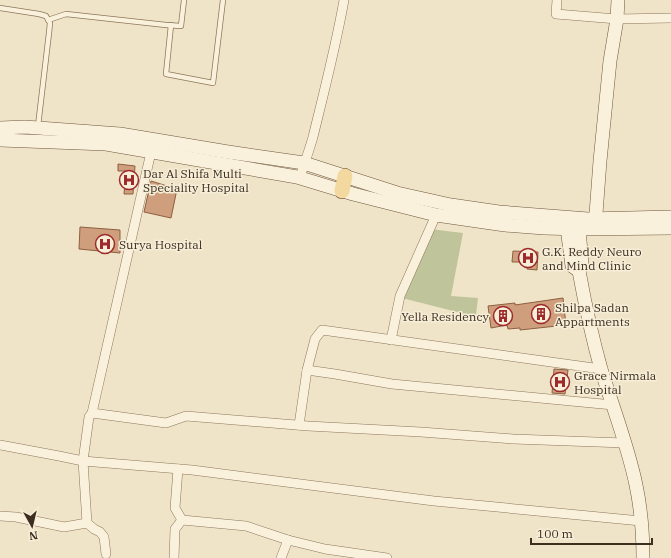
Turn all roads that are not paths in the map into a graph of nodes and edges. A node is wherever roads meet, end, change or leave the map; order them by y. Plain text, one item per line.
1 (184, 0) edge
2 (223, 0) edge
3 (344, 0) edge
4 (557, 0) edge
5 (618, 0) edge
6 (0, 8) edge
7 (671, 18) edge
8 (617, 19) junction
9 (48, 20) junction
10 (171, 26) junction
11 (0, 128) edge
12 (37, 135) junction
13 (0, 140) edge
14 (151, 152) junction
15 (304, 163) junction
16 (300, 178) junction
17 (343, 183) junction
18 (436, 215) junction
19 (671, 217) edge
20 (595, 224) junction
21 (671, 228) edge
22 (573, 229) junction
23 (391, 340) junction
24 (601, 369) junction
25 (307, 370) junction
26 (613, 405) junction
27 (92, 413) junction
28 (299, 425) junction
29 (625, 443) junction
30 (0, 445) edge
31 (83, 462) junction
32 (178, 469) junction
33 (0, 516) edge
34 (182, 520) junction
35 (641, 521) junction
36 (88, 523) junction
37 (288, 540) junction
38 (106, 557) edge
39 (174, 558) edge
40 (281, 558) edge
41 (387, 558) edge
42 (643, 558) edge

1 - 10 lane
2 - 10 lane
3 - 15 street
4 - 8 street
5 - 8 main road
6 - 9 lane
7 - 8 street
8 - 20 main road
9 - 10 lane
9 - 12 lane
11 - 12 main road
12 - 13 main road
12 - 14 main road
12 - 15 main road
14 - 16 main road
14 - 27 street
15 - 16 street
15 - 17 main road
16 - 17 main road
17 - 18 main road
17 - 20 main road
18 - 22 main road
18 - 23 street
19 - 20 main road
20 - 21 main road
20 - 22 main road
22 - 24 main road
23 - 24 street
23 - 25 street
24 - 26 main road
25 - 26 street
25 - 28 street
26 - 29 main road
27 - 28 street
27 - 31 street
28 - 29 street
29 - 35 main road
30 - 31 street
31 - 32 street
31 - 36 street
32 - 34 street
32 - 35 street
33 - 36 street
34 - 37 street
34 - 39 street
35 - 42 main road
36 - 38 street
37 - 40 street
37 - 41 street

